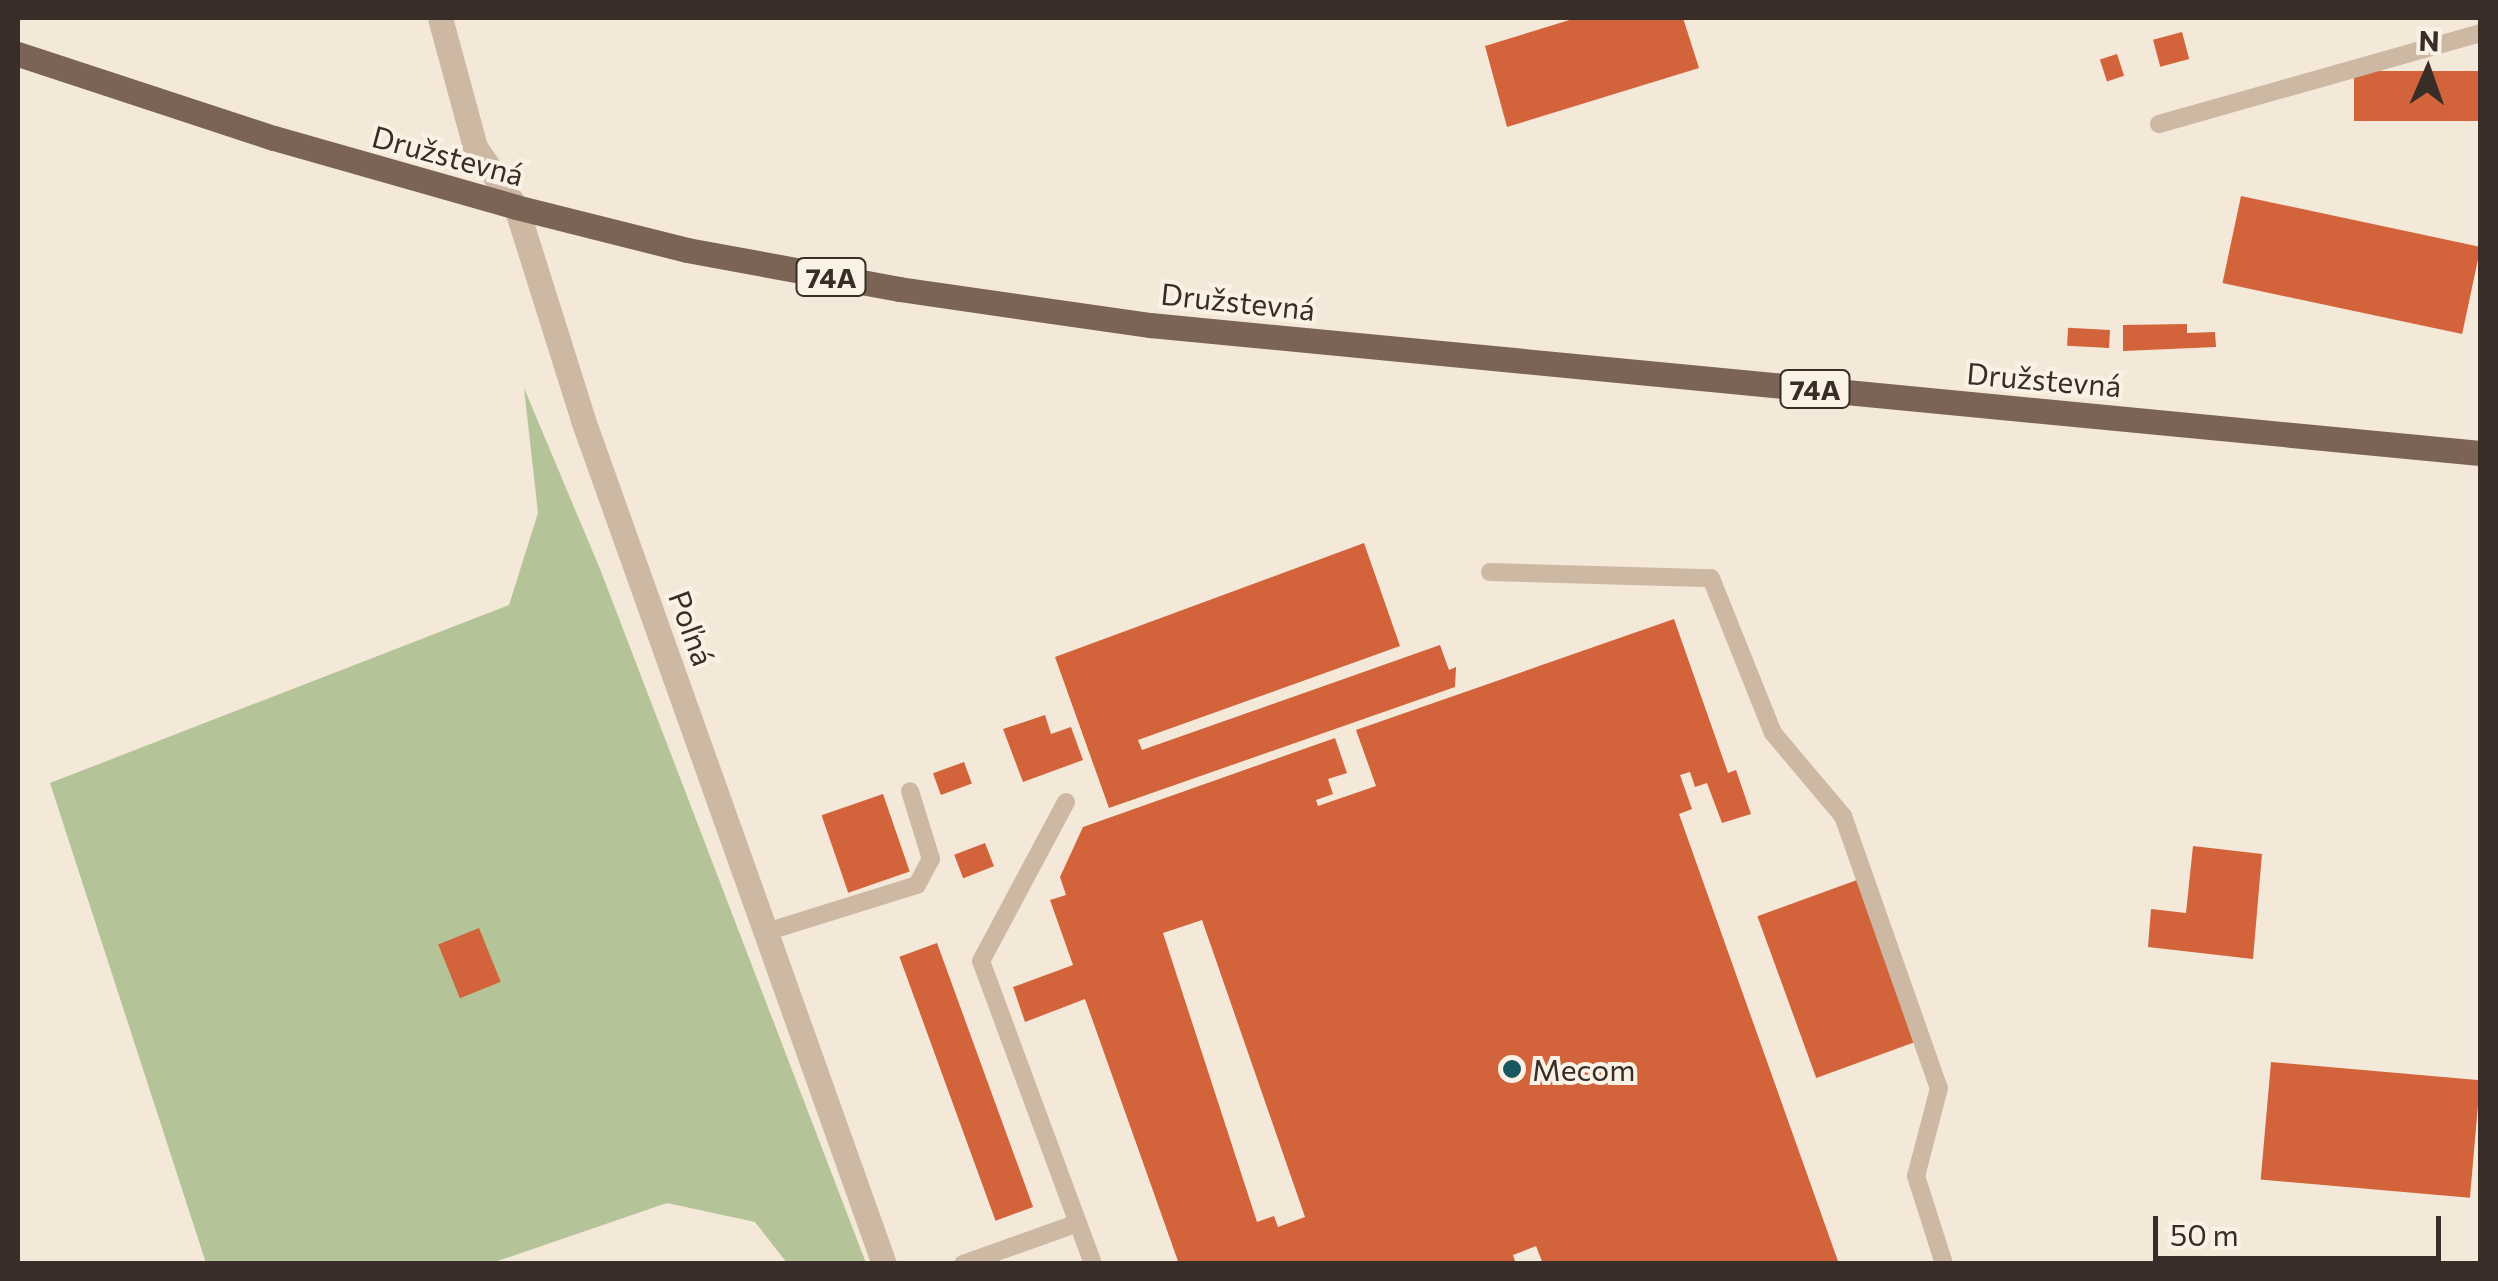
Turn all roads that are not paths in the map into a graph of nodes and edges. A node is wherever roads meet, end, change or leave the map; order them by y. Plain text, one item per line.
1 (440, 18) edge
2 (2480, 33) edge
3 (18, 54) edge
4 (2160, 124) dead end
5 (516, 208) junction
6 (2480, 453) edge
7 (1490, 572) dead end
8 (910, 791) dead end
9 (1066, 802) dead end
10 (766, 932) junction
11 (1078, 1223) junction
12 (884, 1264) edge
13 (963, 1264) edge
14 (1093, 1264) edge
15 (1944, 1264) edge

1 - 5 street, Poľná
2 - 4 lane
3 - 5 main road, Družstevná / 74A
5 - 6 main road, Družstevná / 74A
5 - 10 street, Poľná
7 - 15 lane
8 - 10 lane
9 - 11 lane
10 - 12 street, Poľná
11 - 13 lane
11 - 14 lane

